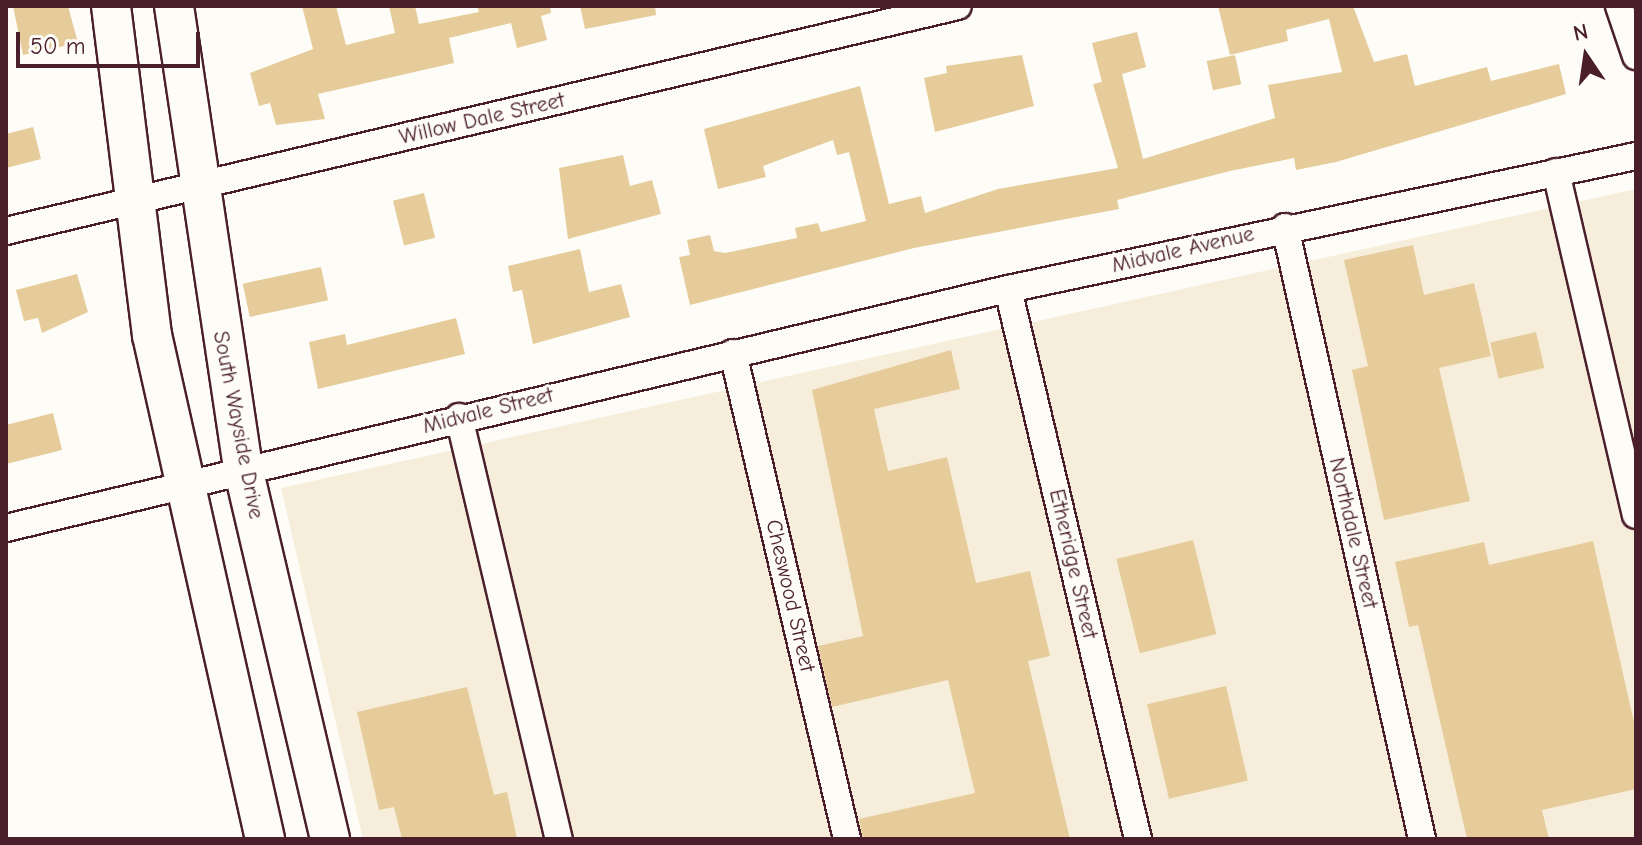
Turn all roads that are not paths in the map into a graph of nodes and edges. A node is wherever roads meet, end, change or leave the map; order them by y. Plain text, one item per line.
1 (111, 6) edge
2 (174, 6) edge
3 (958, 6) edge
4 (1619, 6) edge
5 (1636, 56) edge
6 (1636, 156) edge
7 (1556, 172) junction
8 (196, 187) junction
9 (137, 201) junction
10 (1285, 227) junction
11 (6, 231) edge
12 (1008, 289) junction
13 (733, 353) junction
14 (459, 417) junction
15 (244, 472) junction
16 (181, 487) junction
17 (1636, 515) edge
18 (6, 528) edge
19 (265, 839) edge
20 (330, 839) edge
21 (559, 839) edge
22 (847, 839) edge
23 (1138, 839) edge
24 (1422, 839) edge

1 - 9 main road
2 - 8 main road, South Wayside Drive
3 - 8 street, Willow Dale Street
4 - 5 street
6 - 7 street, Midvale Avenue
7 - 10 street, Midvale Avenue
7 - 17 street
8 - 9 street, Willow Dale Street
8 - 15 main road, South Wayside Drive
9 - 11 street, Willow Dale Street
9 - 16 main road
10 - 12 street, Midvale Avenue
10 - 24 street, Northdale Street
12 - 13 street, Midvale Avenue
12 - 23 street, Etheridge Street
13 - 14 street, Midvale Street
13 - 22 street, Cheswood Street
14 - 15 street, Midvale Street
14 - 21 street
15 - 16 street
15 - 20 main road, South Wayside Drive
16 - 18 street
16 - 19 main road

